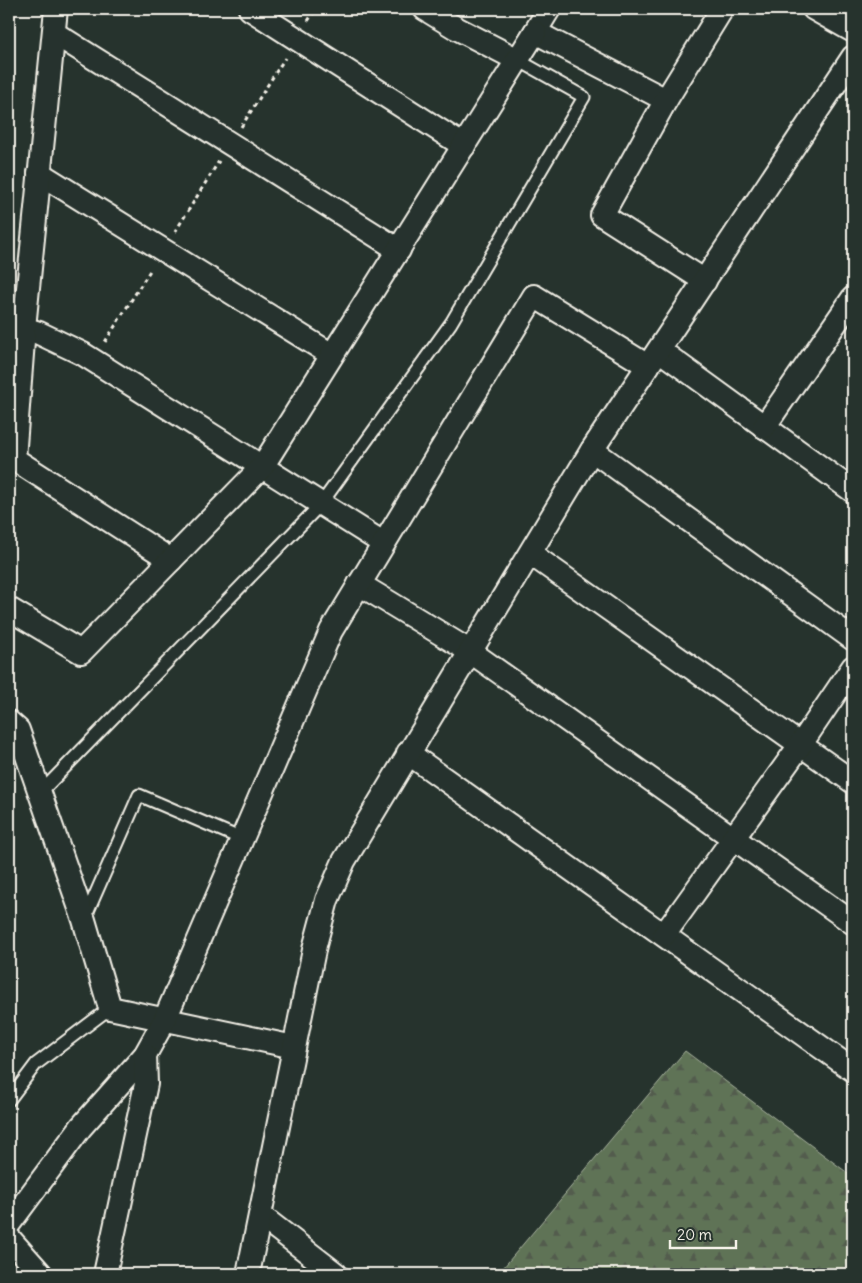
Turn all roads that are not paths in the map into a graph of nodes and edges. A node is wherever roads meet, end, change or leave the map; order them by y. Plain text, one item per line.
1 (56, 9) edge
2 (250, 9) edge
3 (425, 9) edge
4 (548, 9) edge
5 (722, 9) edge
6 (814, 9) edge
7 (853, 31) edge
8 (535, 32) junction
9 (54, 33) junction
10 (853, 57) edge
11 (518, 60) junction
12 (666, 100) junction
13 (464, 146) junction
14 (39, 173) junction
15 (398, 250) junction
16 (705, 281) junction
17 (853, 298) edge
18 (16, 326) edge
19 (332, 356) junction
20 (653, 358) junction
21 (764, 427) junction
22 (592, 450) junction
23 (12, 459) edge
24 (262, 467) junction
25 (853, 491) edge
26 (321, 504) junction
27 (383, 543) junction
28 (531, 554) junction
29 (171, 560) junction
30 (359, 584) junction
31 (9, 609) edge
32 (853, 639) edge
33 (472, 652) junction
34 (853, 667) edge
35 (9, 722) edge
36 (801, 744) junction
37 (408, 753) junction
38 (853, 782) edge
39 (40, 793) junction
40 (242, 838) junction
41 (734, 838) junction
42 (84, 920) junction
43 (853, 923) edge
44 (664, 935) junction
45 (110, 1008) junction
46 (165, 1019) junction
47 (294, 1047) junction
48 (144, 1055) junction
49 (853, 1070) edge
50 (9, 1100) edge
51 (261, 1216) junction
52 (9, 1224) edge
53 (9, 1238) edge
54 (41, 1274) edge
55 (105, 1274) edge
56 (248, 1274) edge
57 (336, 1274) edge

1 - 9 street
2 - 13 street
3 - 11 street
4 - 8 street
5 - 12 street
6 - 7 street
8 - 11 street
8 - 12 street
9 - 14 street
9 - 15 street
10 - 16 street
11 - 13 street
11 - 26 lane
12 - 16 street
13 - 15 street
14 - 18 street
14 - 19 street
15 - 19 street
16 - 20 street
17 - 21 street
18 - 23 street
18 - 24 street
19 - 24 street
20 - 21 street
20 - 22 street
20 - 27 street
21 - 25 street
22 - 28 street
22 - 32 street
23 - 29 street
24 - 26 street
24 - 29 street
26 - 27 street
26 - 39 lane
27 - 30 street
28 - 33 street
28 - 36 street
29 - 31 street
30 - 33 street
30 - 40 street
33 - 37 street
33 - 41 street
34 - 36 street
35 - 39 street
36 - 38 street
36 - 41 street
37 - 44 street
37 - 47 street
39 - 42 street
40 - 42 lane
40 - 46 street
41 - 43 street
41 - 44 street
42 - 45 street
44 - 49 street
45 - 46 street
45 - 50 lane
46 - 47 street
46 - 48 street
47 - 51 street
48 - 52 street
48 - 55 street
51 - 56 street
51 - 57 street
53 - 54 street

